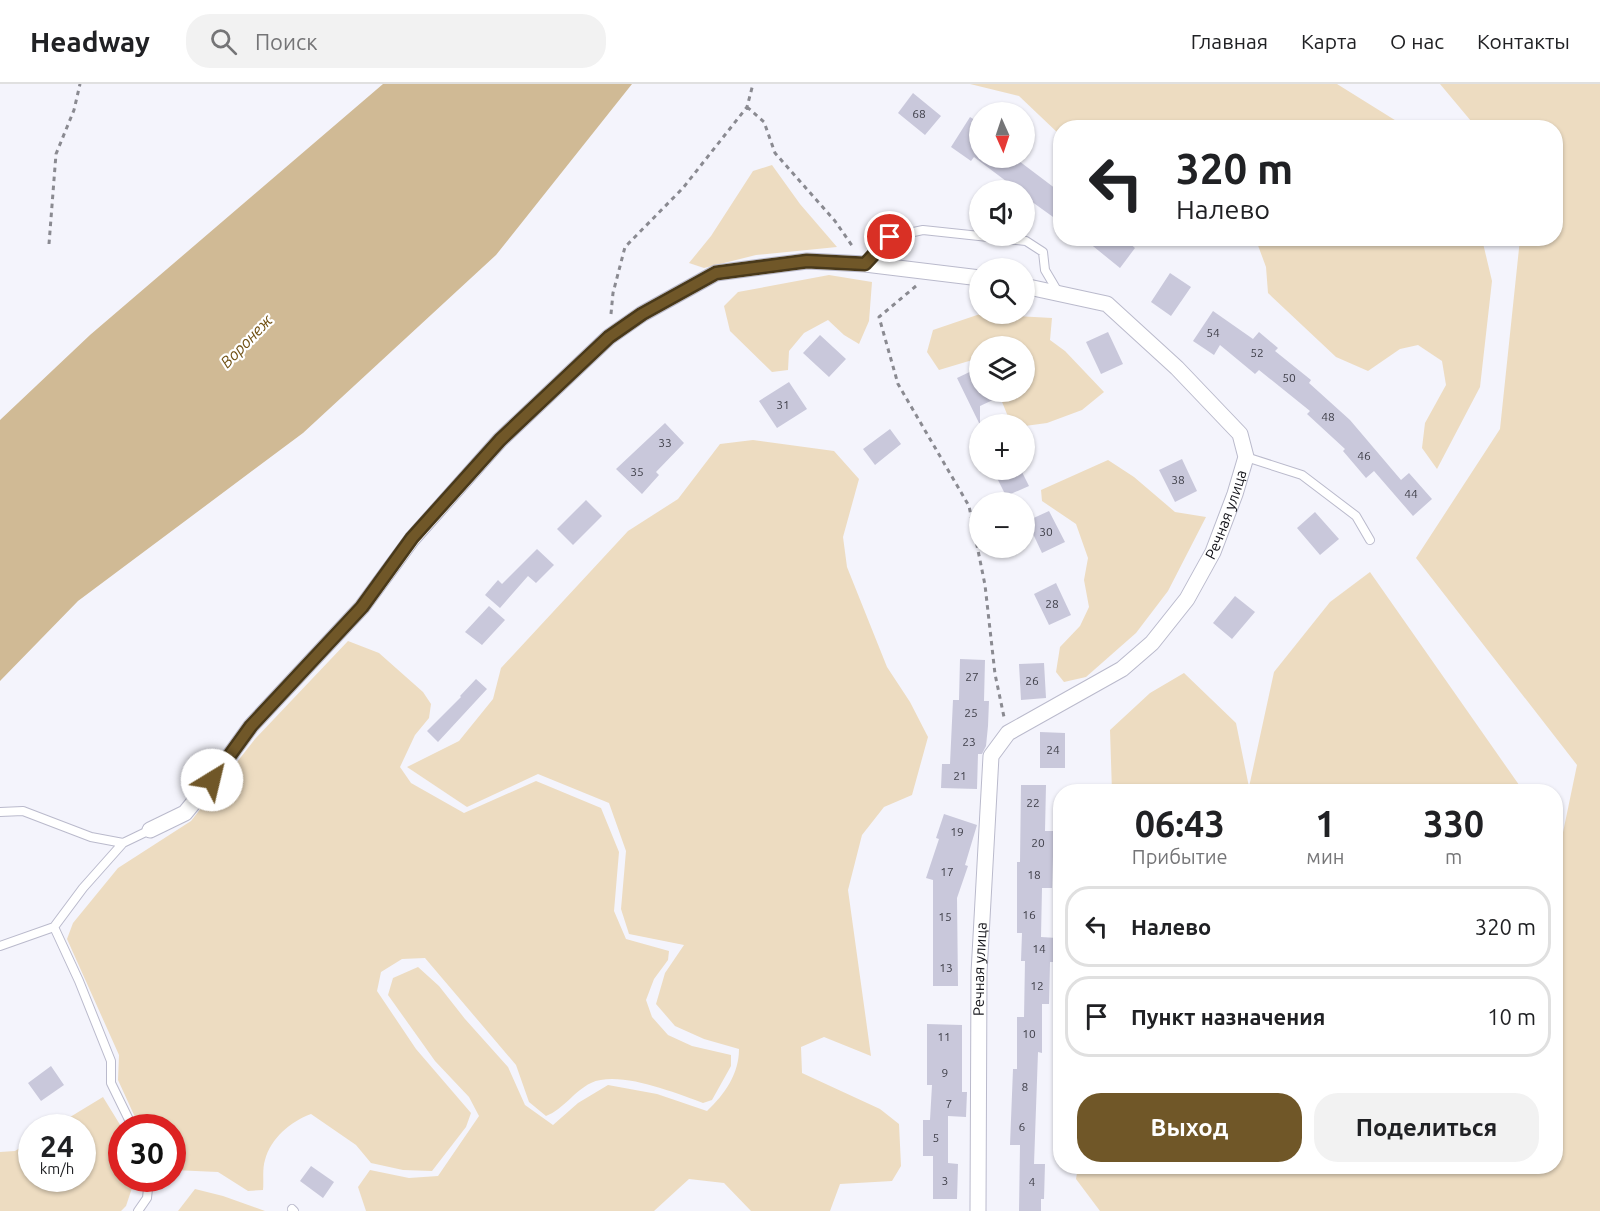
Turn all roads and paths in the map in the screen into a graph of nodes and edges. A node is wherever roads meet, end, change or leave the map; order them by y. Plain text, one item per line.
1 (80, 84) edge
2 (753, 84) edge
3 (747, 107) junction
4 (49, 244) dead end
5 (865, 264) junction
6 (932, 273) junction
7 (969, 277) edge
8 (1035, 288) edge
9 (1059, 293) junction
10 (609, 337) junction
11 (1246, 457) junction
12 (1370, 540) dead end
13 (1008, 733) junction
14 (0, 812) edge
15 (150, 830) joint
16 (123, 843) junction
17 (54, 927) junction
18 (0, 946) edge
19 (126, 1114) edge
20 (148, 1192) edge
21 (138, 1211) edge
22 (978, 1211) edge

1 - 4 path
2 - 3 path
3 - 5 path
3 - 10 path
5 - 6 street
5 - 9 lane
5 - 10 street
6 - 7 street
6 - 13 path
8 - 9 street, Речная улица
9 - 11 street, Речная улица
10 - 15 street
11 - 12 lane
11 - 13 street, Речная улица
13 - 22 street, Речная улица
14 - 16 lane
15 - 16 lane
16 - 17 lane
17 - 18 lane
17 - 19 lane
20 - 21 lane

